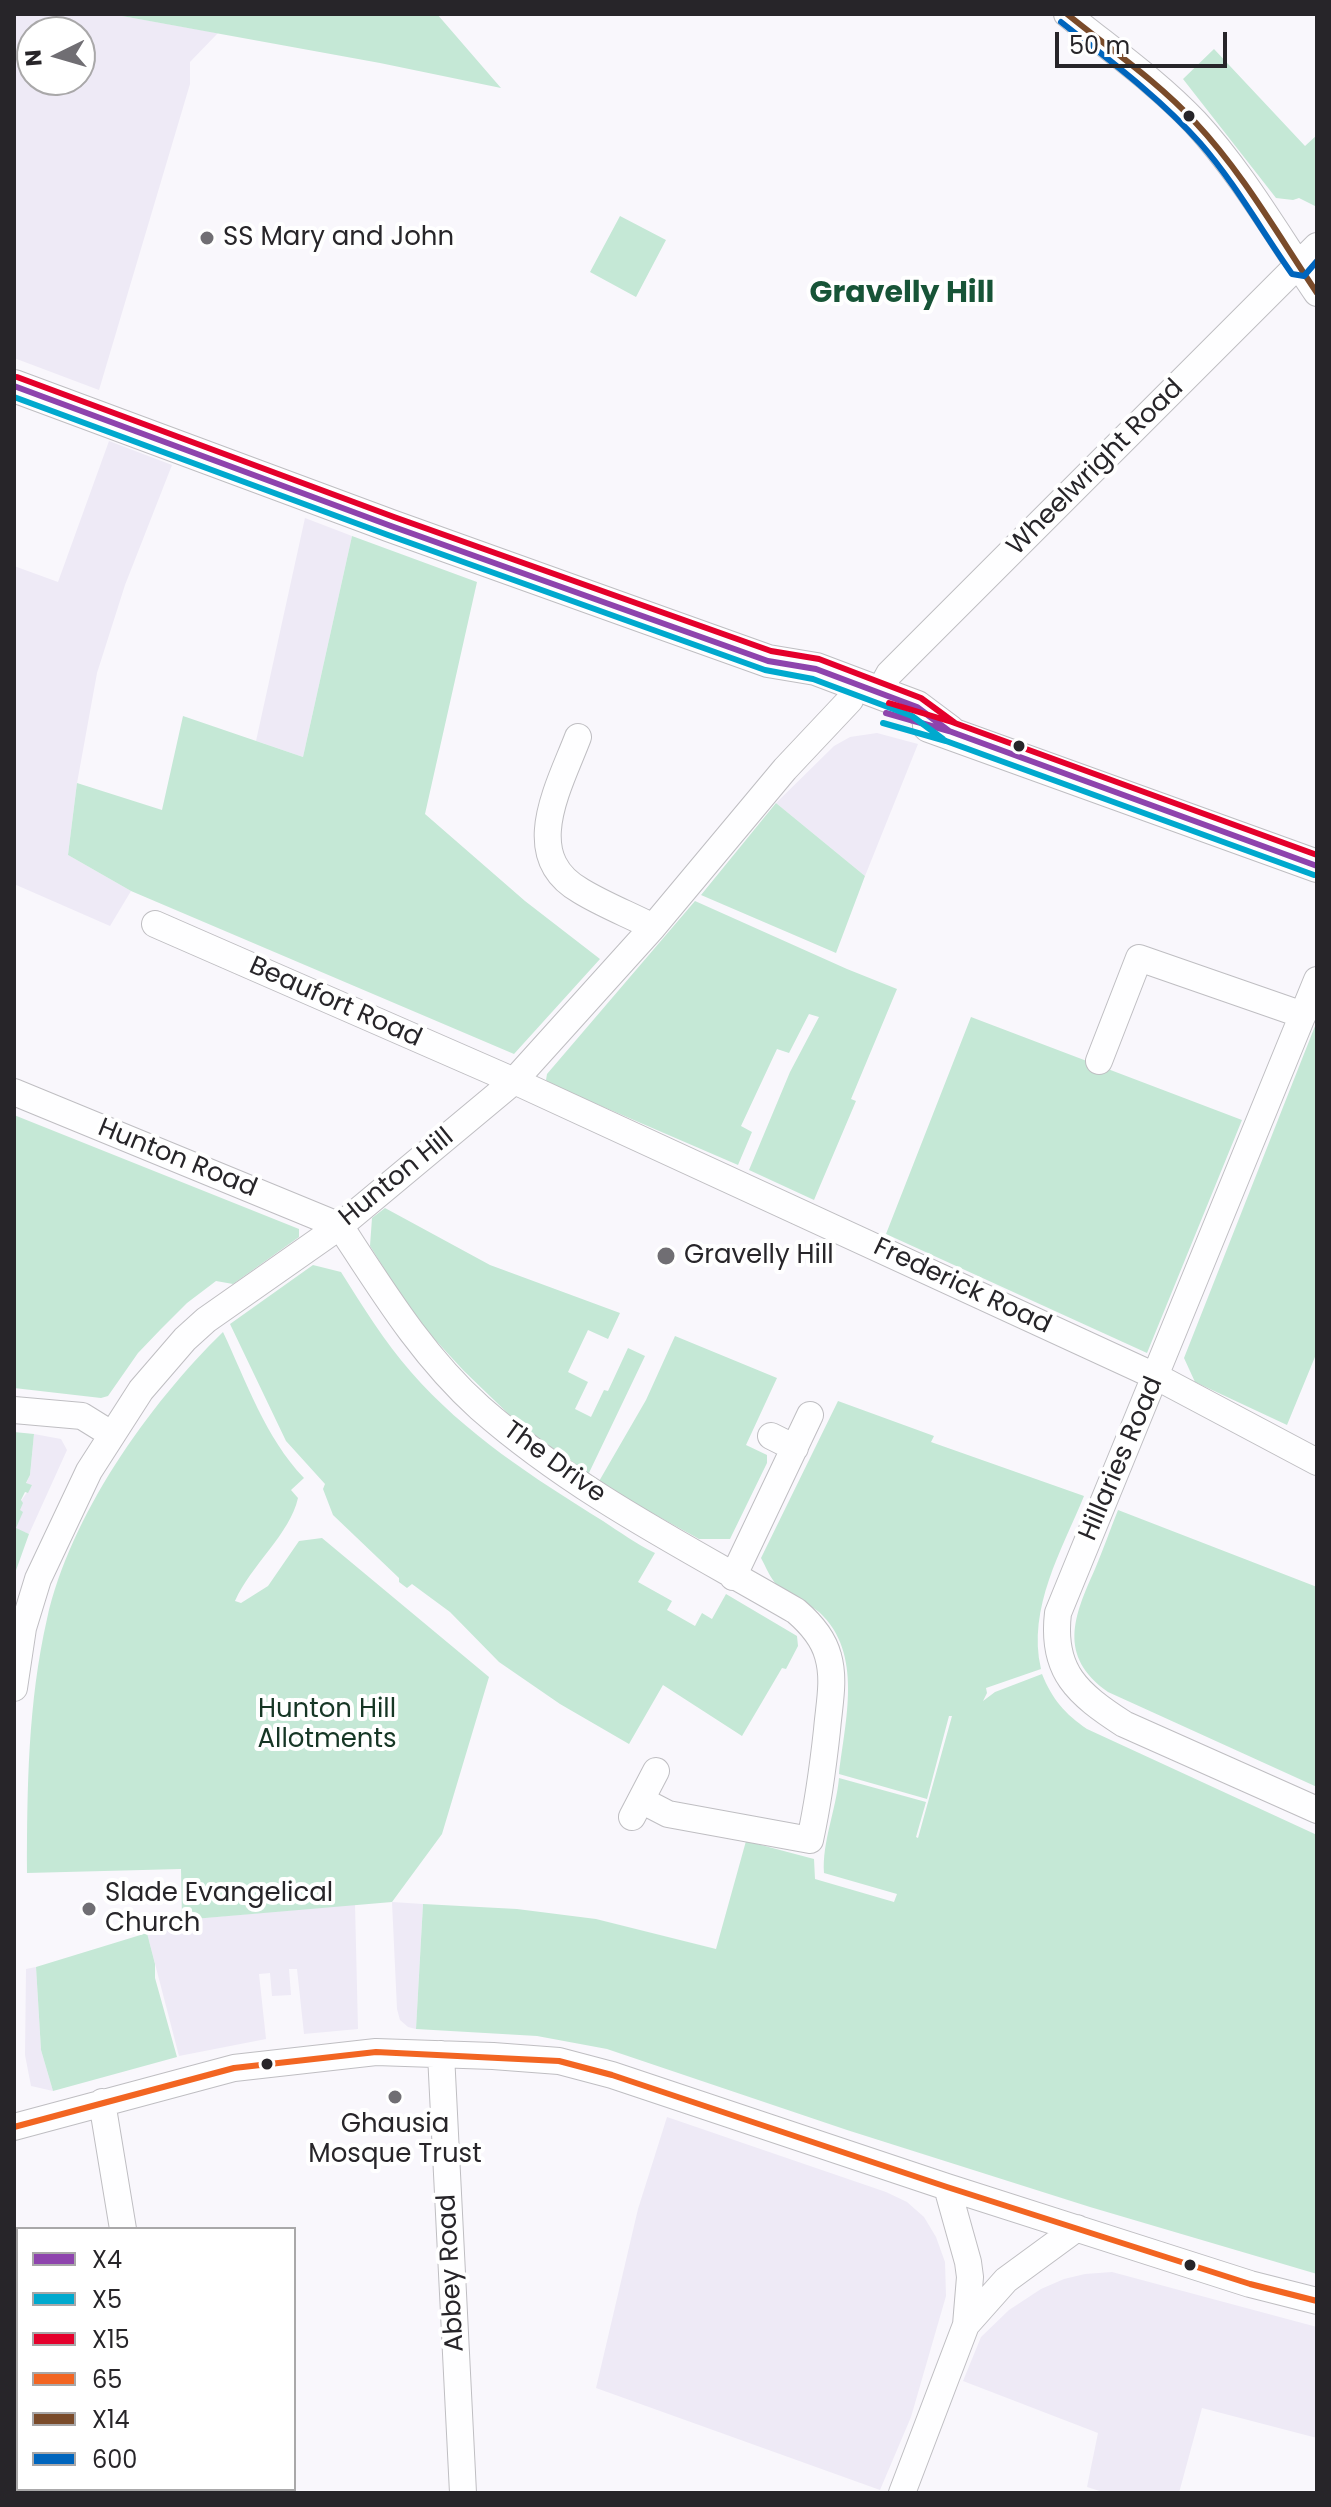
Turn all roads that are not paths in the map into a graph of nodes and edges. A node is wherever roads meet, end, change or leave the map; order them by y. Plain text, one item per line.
1 (1067, 14) edge
2 (1317, 246) edge
3 (1299, 267) junction
4 (1317, 293) edge
5 (14, 386) edge
6 (864, 696) junction
7 (578, 737) dead end
8 (1317, 866) edge
9 (155, 924) dead end
10 (653, 927) junction
11 (1317, 980) edge
12 (1303, 1015) junction
13 (1099, 1061) dead end
14 (514, 1081) junction
15 (14, 1092) edge
16 (340, 1226) junction
17 (1157, 1377) junction
18 (14, 1410) edge
19 (810, 1415) dead end
20 (111, 1434) junction
21 (771, 1436) dead end
22 (795, 1448) junction
23 (1317, 1462) edge
24 (733, 1577) junction
25 (14, 1688) edge
26 (656, 1771) dead end
27 (1317, 1810) edge
28 (441, 2054) junction
29 (102, 2102) junction
30 (14, 2127) edge
31 (947, 2187) junction
32 (123, 2227) edge
33 (1077, 2228) junction
34 (1317, 2301) edge
35 (966, 2325) junction
36 (463, 2493) edge
37 (902, 2493) edge

1 - 3 street
2 - 3 street, Wheelwright Road
3 - 4 street
3 - 6 street, Wheelwright Road
5 - 6 main road
6 - 8 main road
6 - 10 street, Hunton Hill
7 - 10 street
9 - 14 street, Beaufort Road
10 - 14 street, Hunton Hill
11 - 12 street, Hillaries Road
12 - 13 street
12 - 17 street, Hillaries Road
14 - 16 street, Hunton Hill
14 - 17 street, Frederick Road
15 - 16 street, Hunton Road
16 - 20 street, Hunton Hill
16 - 24 street, The Drive
17 - 23 street, Frederick Road
17 - 27 street, Hillaries Road
18 - 20 street
19 - 22 street
20 - 25 street, Hunton Hill
21 - 22 street
22 - 24 street
24 - 26 street, The Drive
28 - 29 street
28 - 31 street
28 - 36 street, Abbey Road
29 - 30 street
29 - 32 street
31 - 33 street
31 - 35 street
33 - 34 street
33 - 35 street
35 - 37 street

